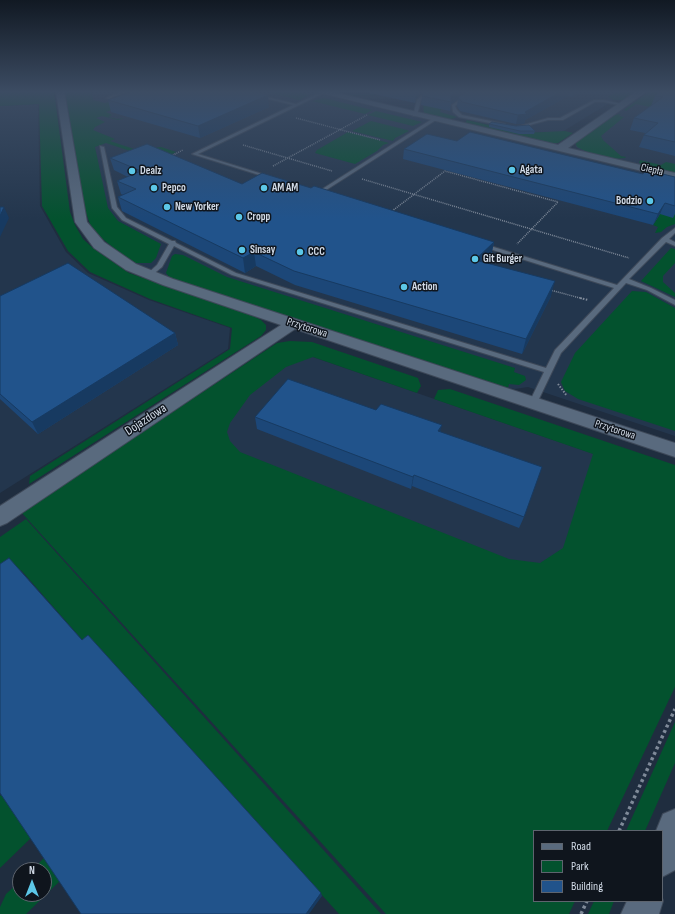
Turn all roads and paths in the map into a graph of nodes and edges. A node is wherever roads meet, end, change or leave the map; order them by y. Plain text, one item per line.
1 (67, 134) edge
2 (237, 134) edge
3 (332, 134) edge
4 (358, 134) edge
5 (413, 134) edge
6 (494, 134) edge
7 (582, 134) edge
8 (224, 140) junction
9 (397, 144) junction
10 (102, 147) dead end
11 (188, 148) dead end
12 (559, 149) junction
13 (166, 158) edge
14 (288, 158) junction
15 (629, 165) junction
16 (259, 174) junction
17 (348, 175) junction
18 (675, 176) edge
19 (278, 180) edge
20 (675, 180) edge
21 (312, 191) edge
22 (319, 193) junction
23 (414, 195) junction
24 (327, 196) edge
25 (387, 215) edge
26 (531, 230) junction
27 (675, 230) edge
28 (664, 239) junction
29 (173, 242) junction
30 (478, 244) edge
31 (675, 244) edge
32 (508, 254) junction
33 (642, 262) junction
34 (149, 275) junction
35 (625, 280) junction
36 (618, 287) junction
37 (550, 290) edge
38 (675, 302) edge
39 (602, 304) junction
40 (293, 324) junction
41 (548, 371) junction
42 (558, 381) dead end
43 (569, 397) dead end
44 (533, 403) junction
45 (675, 450) edge
46 (0, 517) edge
47 (675, 709) edge
48 (675, 826) edge
49 (619, 830) edge
50 (663, 856) edge
51 (587, 902) edge
52 (645, 902) edge
53 (581, 914) edge
54 (640, 914) edge

1 - 34 street, Przytorowa
2 - 8 lane
3 - 14 path
4 - 9 path
5 - 9 lane
6 - 12 street, Ciepła
7 - 12 street
8 - 14 path
8 - 16 lane
9 - 17 lane
10 - 29 lane
11 - 13 path
12 - 15 street, Ciepła
14 - 16 path
14 - 17 path
15 - 18 street, Ciepła
15 - 20 street, Ciepła
16 - 19 lane
17 - 22 lane
17 - 23 path
21 - 22 lane
22 - 24 lane
23 - 25 path
23 - 26 path
23 - 26 path
26 - 32 path
26 - 33 path
27 - 28 lane
28 - 31 lane
28 - 33 lane
29 - 34 lane
29 - 41 lane
30 - 32 lane
32 - 36 lane
33 - 35 lane
34 - 40 street, Przytorowa
35 - 36 lane
35 - 38 lane
36 - 39 lane
37 - 39 path
39 - 41 lane
40 - 44 street, Przytorowa
40 - 46 street, Dojazdowa
41 - 44 lane
42 - 43 path
44 - 45 street, Przytorowa
47 - 49 path
48 - 50 main road
51 - 53 path
52 - 54 main road

